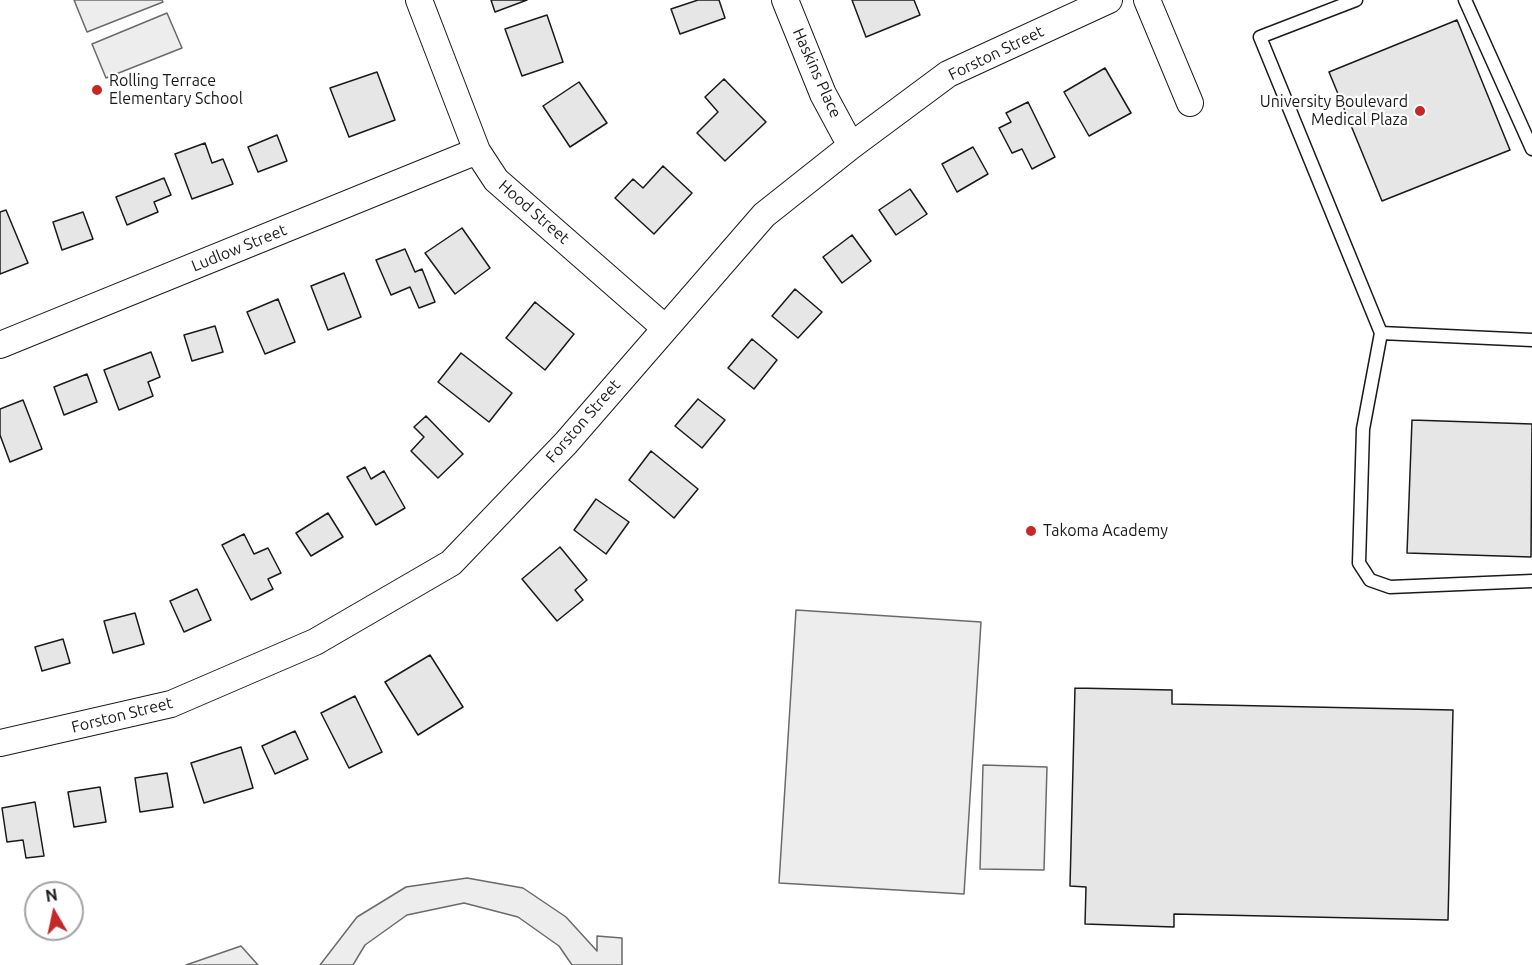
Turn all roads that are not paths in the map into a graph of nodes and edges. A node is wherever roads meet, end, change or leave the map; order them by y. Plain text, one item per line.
1 (419, 0) edge
2 (785, 0) edge
3 (1109, 0) edge
4 (1147, 0) edge
5 (1356, 0) edge
6 (1465, 0) edge
7 (1190, 103) dead end
8 (851, 146) junction
9 (1532, 149) edge
10 (477, 151) junction
11 (664, 327) junction
12 (1381, 333) junction
13 (1532, 340) edge
14 (0, 345) edge
15 (1532, 581) edge
16 (0, 744) edge

1 - 10 street, Hood Street
2 - 8 street, Haskins Place
3 - 8 street, Forston Street
4 - 7 street
5 - 12 lane
6 - 9 lane
8 - 11 street, Forston Street
10 - 11 street, Hood Street
10 - 14 street, Ludlow Street
11 - 16 street, Forston Street
12 - 13 lane
12 - 15 lane

